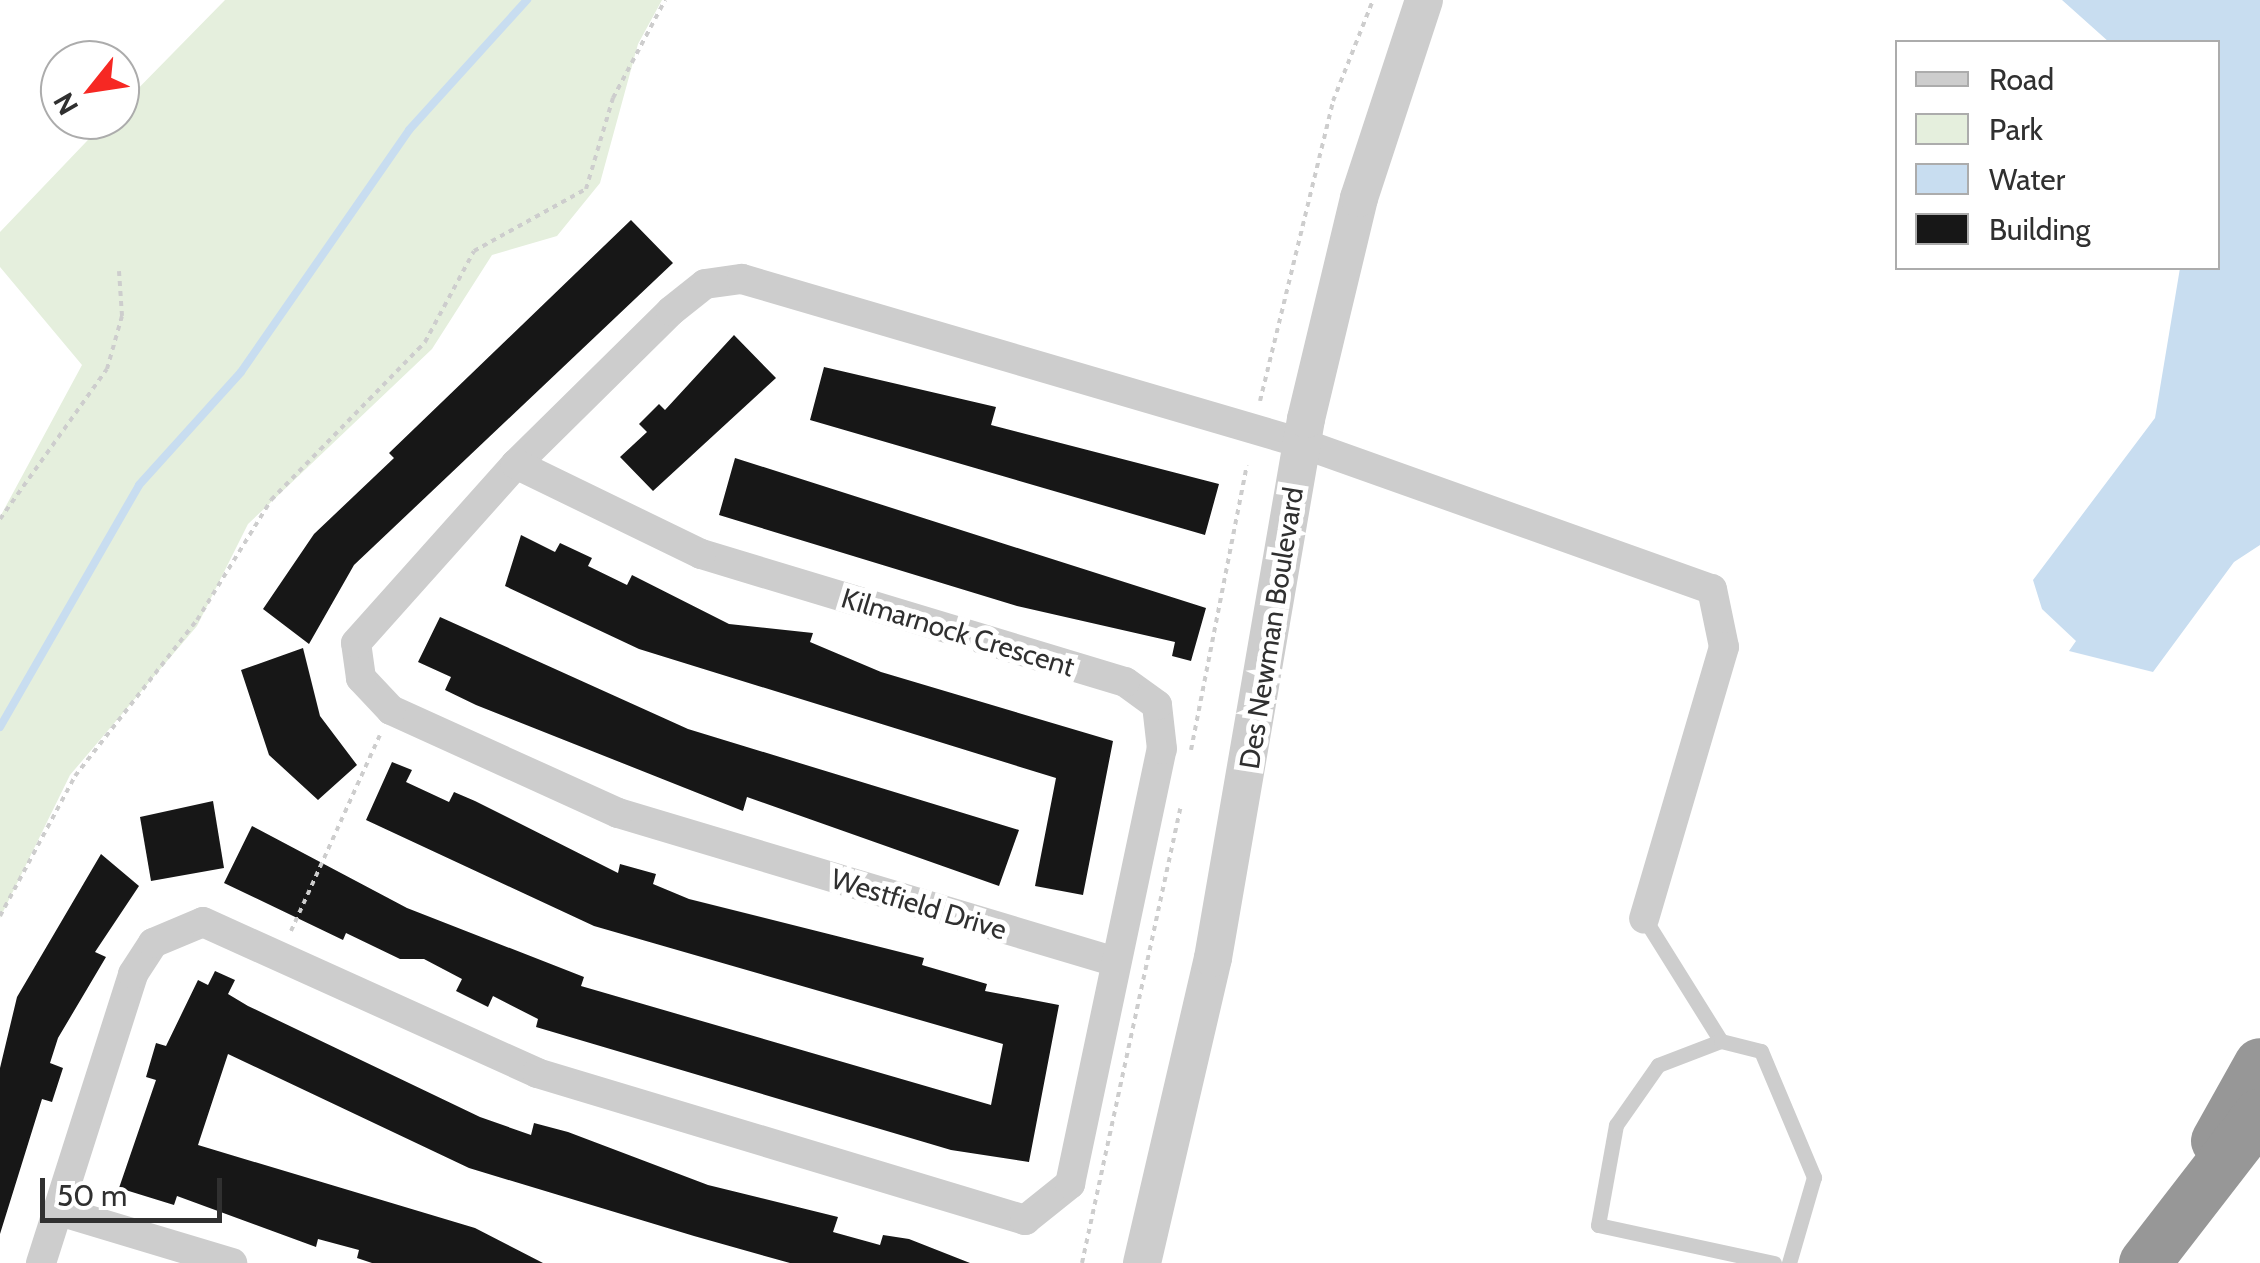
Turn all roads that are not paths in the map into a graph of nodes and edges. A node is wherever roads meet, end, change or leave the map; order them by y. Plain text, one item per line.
1 (1424, 0) edge
2 (1301, 443) junction
3 (516, 464) junction
4 (1644, 918) joint
5 (1116, 962) junction
6 (1721, 1041) junction
7 (2260, 1064) edge
8 (2260, 1114) edge
9 (59, 1211) junction
10 (2176, 1218) junction
11 (41, 1263) edge
12 (232, 1263) edge
13 (1142, 1263) edge
14 (1774, 1263) edge
15 (1790, 1263) edge
16 (2146, 1263) edge

1 - 2 street, Des Newman Boulevard
2 - 3 street, Westfield Drive
2 - 4 street, Westfield Drive
2 - 13 street, Des Newman Boulevard
3 - 5 street, Kilmarnock Crescent
3 - 5 street, Westfield Drive
4 - 6 lane
5 - 9 street
6 - 14 lane
6 - 15 lane
7 - 10 highway
8 - 10 highway
9 - 11 street
9 - 12 street
10 - 16 highway

